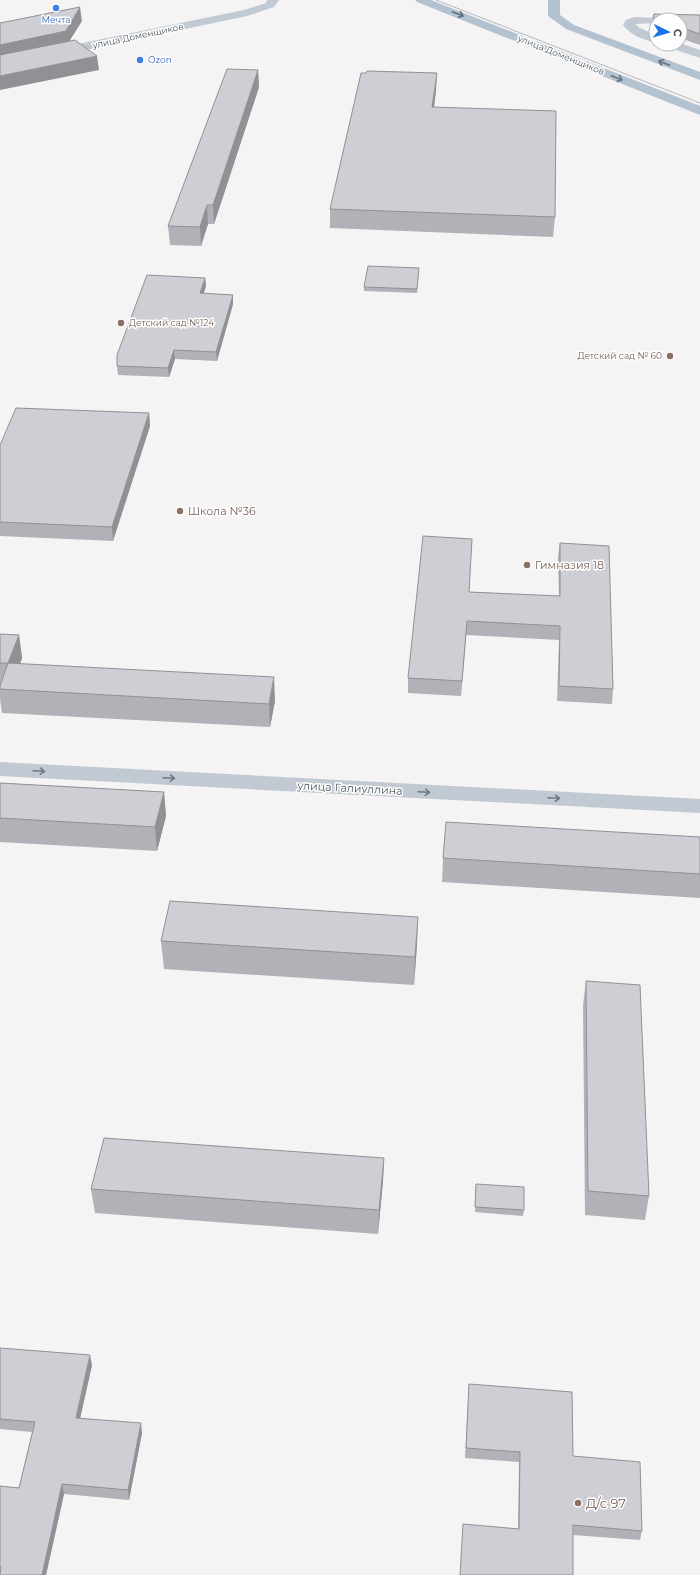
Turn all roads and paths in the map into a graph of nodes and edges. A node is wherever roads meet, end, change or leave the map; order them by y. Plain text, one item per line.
1 (273, 0) edge
2 (421, 0) edge
3 (554, 0) edge
4 (648, 20) edge
5 (648, 36) edge
6 (688, 50) edge
7 (700, 54) edge
8 (0, 64) edge
9 (700, 76) edge
10 (700, 111) edge
11 (0, 769) edge
12 (700, 806) edge

1 - 8 street, улица Доменщиков
2 -> 10 main road, улица Доменщиков
9 -> 3 main road
4 - 5 street
6 - 7 street
11 -> 12 street, улица Галиуллина

